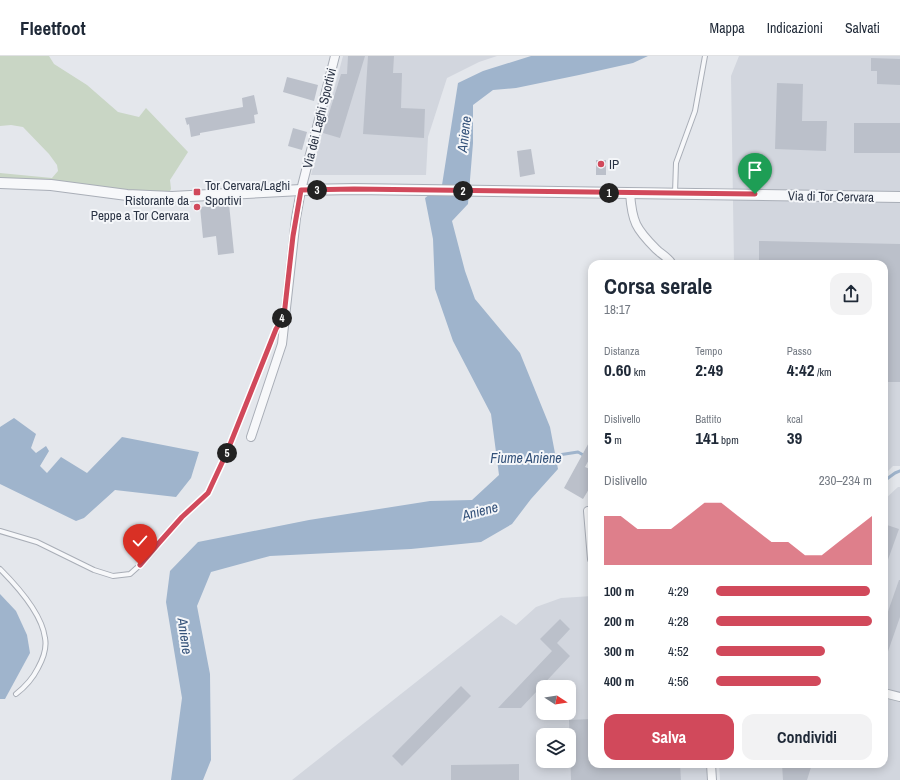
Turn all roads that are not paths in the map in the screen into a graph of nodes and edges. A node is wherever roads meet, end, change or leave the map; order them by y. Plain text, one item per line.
1 (335, 56) edge
2 (705, 56) edge
3 (0, 183) edge
4 (301, 190) junction
5 (630, 193) junction
6 (675, 194) junction
7 (900, 197) edge
8 (669, 260) edge
9 (284, 316) junction
10 (251, 437) dead end
11 (0, 531) edge
12 (0, 569) edge
13 (16, 694) dead end
14 (888, 694) edge
15 (900, 697) edge
16 (711, 768) edge
17 (712, 780) edge

1 - 4 street, Via dei Laghi Sportivi
2 - 6 lane
3 - 4 street
4 - 5 street, Via di Tor Cervara
4 - 9 street, Via dei Laghi Sportivi
5 - 6 street, Via di Tor Cervara
5 - 8 street
6 - 7 street, Via di Tor Cervara
9 - 10 street, Via dei Laghi Sportivi
9 - 11 lane
12 - 13 lane
14 - 15 street
16 - 17 street

